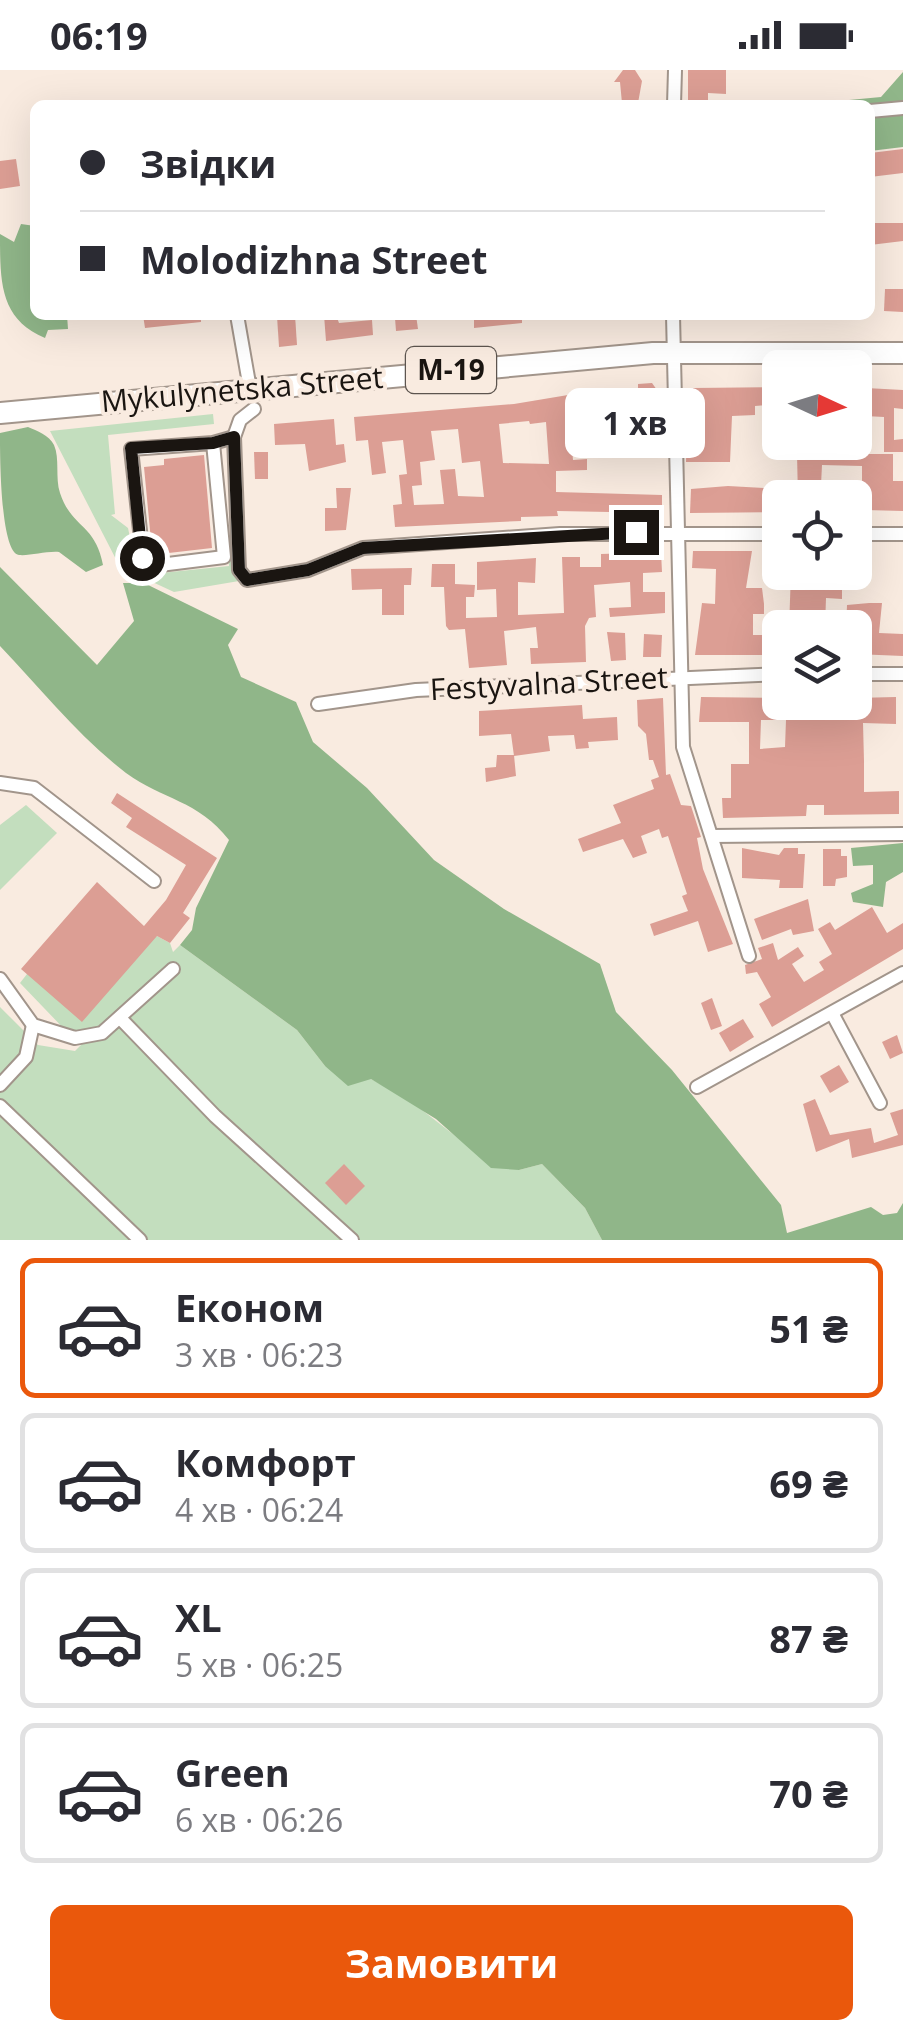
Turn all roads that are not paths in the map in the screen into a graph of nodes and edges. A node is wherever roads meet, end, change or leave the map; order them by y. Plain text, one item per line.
1 (676, 70) edge
2 (674, 100) edge
3 (903, 108) edge
4 (875, 111) edge
5 (239, 320) edge
6 (672, 320) edge
7 (673, 353) junction
8 (903, 353) edge
9 (252, 399) junction
10 (0, 413) edge
11 (234, 437) junction
12 (213, 443) junction
13 (674, 531) junction
14 (762, 533) edge
15 (872, 534) edge
16 (903, 534) edge
17 (872, 674) edge
18 (903, 674) edge
19 (762, 675) edge
20 (681, 678) junction
21 (318, 704) dead end
22 (0, 784) edge
23 (903, 834) edge
24 (712, 836) junction
25 (154, 881) dead end
26 (749, 956) dead end
27 (173, 969) dead end
28 (903, 973) edge
29 (0, 979) edge
30 (832, 1013) junction
31 (120, 1018) junction
32 (33, 1026) junction
33 (0, 1085) edge
34 (697, 1087) dead end
35 (880, 1103) dead end
36 (0, 1106) edge
37 (140, 1240) edge
38 (352, 1240) edge

1 - 2 street
3 - 4 street
5 - 9 street
6 - 7 street
7 - 8 highway, Mykulynetska Street / М-19
7 - 9 highway, Mykulynetska Street / М-19
7 - 13 street
9 - 10 highway, Mykulynetska Street / М-19
9 - 11 street
11 - 12 street
11 - 13 street
12 - 12 street
13 - 14 street
13 - 20 street
15 - 16 street
17 - 18 street
19 - 20 street, Festyvalna Street
20 - 21 street, Festyvalna Street
20 - 24 street
22 - 25 street
23 - 24 street
24 - 26 street
27 - 31 street
28 - 30 street
29 - 32 street
30 - 34 street
30 - 35 street
31 - 32 street
31 - 38 street
32 - 33 street
36 - 37 street

